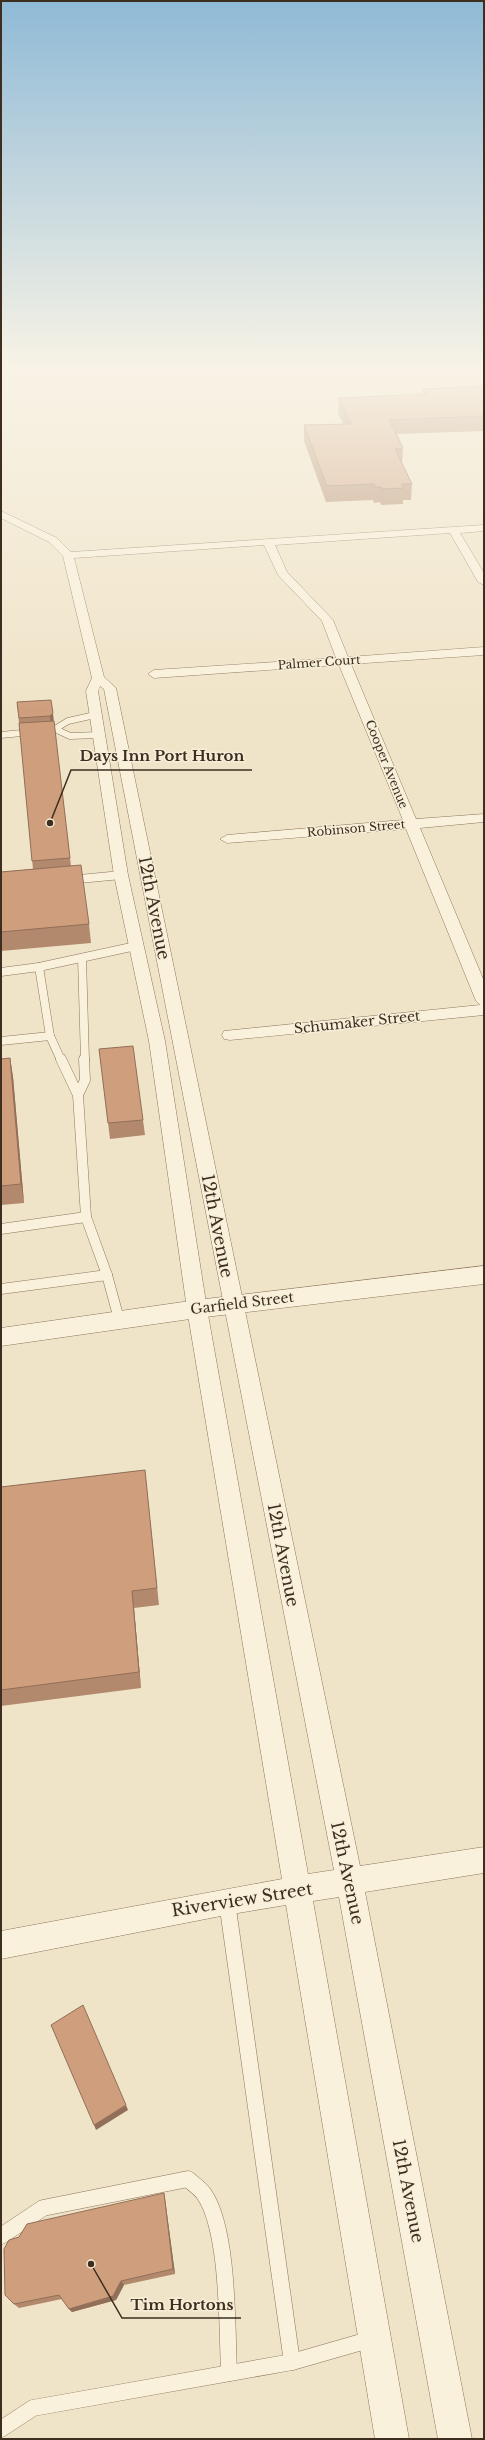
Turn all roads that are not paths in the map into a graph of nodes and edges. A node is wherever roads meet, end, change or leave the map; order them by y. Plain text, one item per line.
1 (1, 514) edge
2 (484, 528) edge
3 (453, 530) junction
4 (268, 542) junction
5 (68, 555) junction
6 (484, 582) edge
7 (484, 651) edge
8 (344, 660) junction
9 (154, 674) dead end
10 (98, 678) junction
11 (97, 725) junction
12 (48, 731) edge
13 (56, 731) junction
14 (40, 732) edge
15 (1, 735) edge
16 (484, 818) edge
17 (411, 824) junction
18 (227, 839) dead end
19 (121, 875) junction
20 (61, 880) edge
21 (136, 946) junction
22 (82, 958) junction
23 (40, 968) junction
24 (1, 972) edge
25 (484, 1001) edge
26 (484, 1010) edge
27 (230, 1035) dead end
28 (50, 1036) junction
29 (1, 1041) edge
30 (78, 1095) junction
31 (86, 1217) junction
32 (1, 1229) edge
33 (107, 1275) junction
34 (484, 1275) edge
35 (1, 1289) edge
36 (233, 1304) junction
37 (197, 1308) junction
38 (119, 1319) junction
39 (1, 1337) edge
40 (484, 1860) edge
41 (349, 1883) junction
42 (297, 1891) junction
43 (226, 1901) junction
44 (1, 1945) edge
45 (1, 2236) edge
46 (374, 2338) junction
47 (292, 2362) junction
48 (229, 2373) junction
49 (1, 2429) edge
50 (392, 2439) edge
51 (455, 2439) edge

1 - 5 street
2 - 3 street
3 - 4 street
3 - 6 street
4 - 5 street
4 - 8 street, Cooper Avenue
5 - 10 street, 12th Avenue
7 - 8 street, Palmer Court
8 - 9 street, Palmer Court
8 - 17 street, Cooper Avenue
10 - 11 street, 12th Avenue
10 - 36 street, 12th Avenue
11 - 13 lane
11 - 13 lane
11 - 19 street, 12th Avenue
12 - 13 lane
14 - 15 lane
16 - 17 street, Robinson Street
17 - 18 street, Robinson Street
17 - 25 street, Cooper Avenue
19 - 20 lane
19 - 21 street, 12th Avenue
21 - 22 lane
21 - 37 street, 12th Avenue
22 - 23 lane
22 - 30 lane
23 - 24 lane
23 - 28 lane
26 - 27 street, Schumaker Street
28 - 29 lane
28 - 30 lane
30 - 31 lane
31 - 32 lane
31 - 33 lane
33 - 35 lane
33 - 38 lane
34 - 36 street, Garfield Street
36 - 37 street, Garfield Street
36 - 41 street, 12th Avenue
37 - 38 street, Garfield Street
37 - 42 street, 12th Avenue
38 - 39 street, Garfield Street
40 - 41 street, Riverview Street
41 - 42 street, Riverview Street
41 - 51 street, 12th Avenue
42 - 43 street, Riverview Street
42 - 46 street, 12th Avenue
43 - 44 street, Riverview Street
43 - 47 lane
45 - 48 lane
46 - 47 lane
46 - 50 street, 12th Avenue
47 - 48 lane
48 - 49 lane

